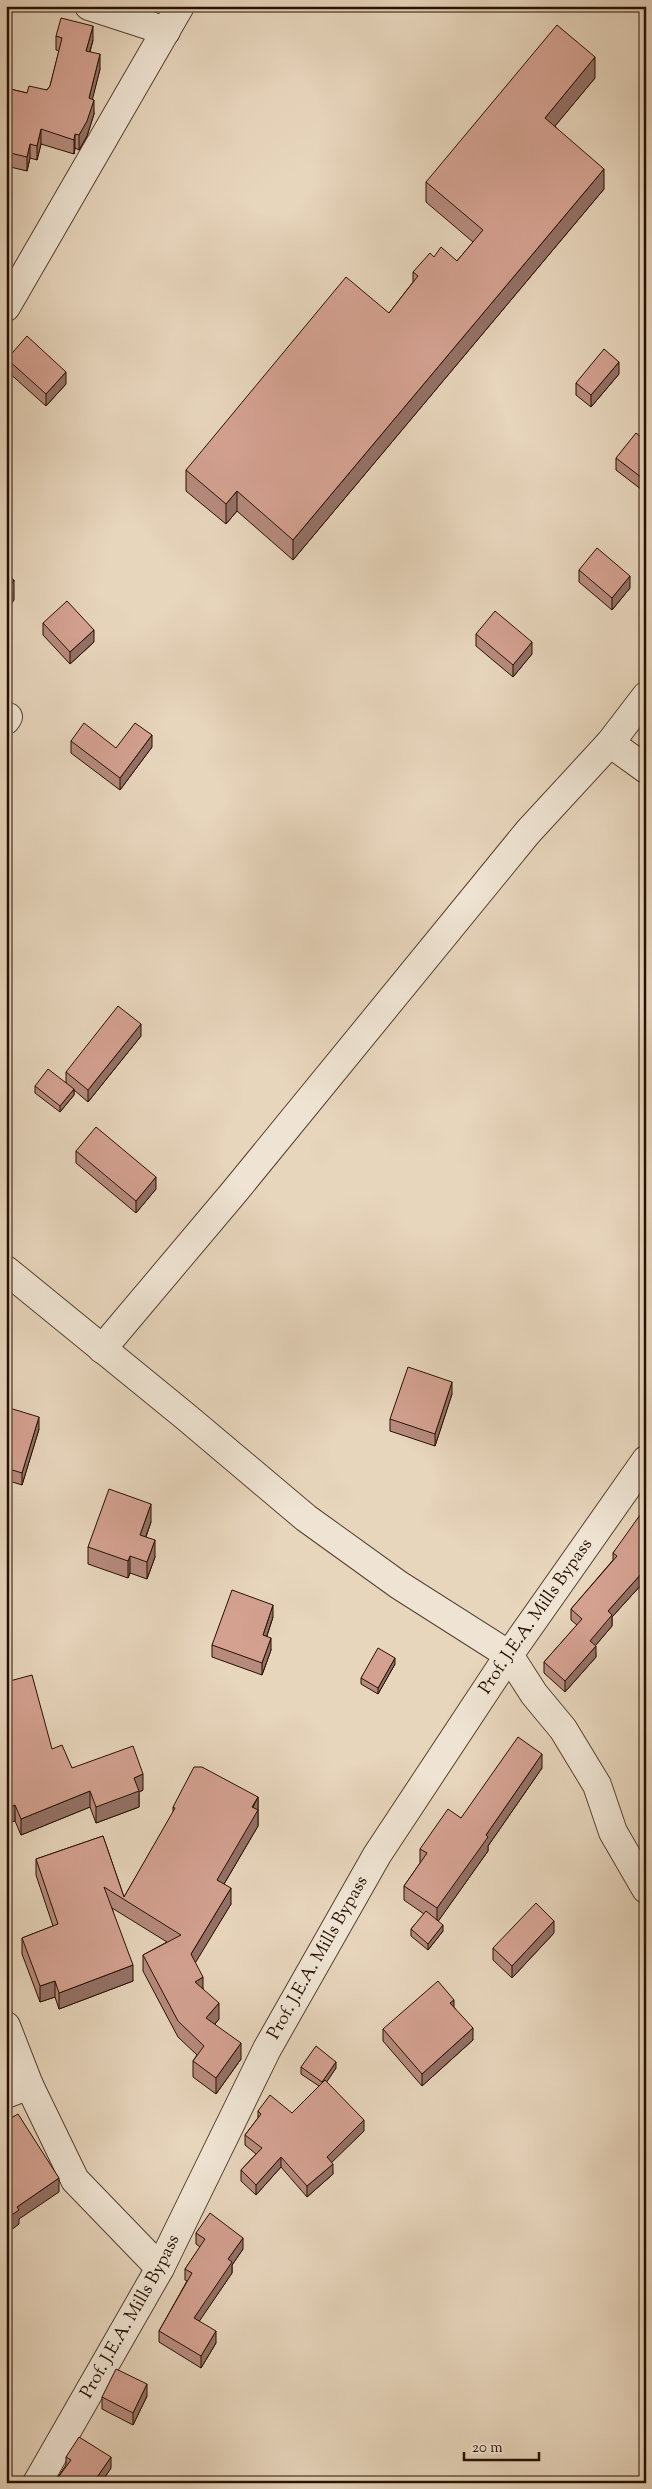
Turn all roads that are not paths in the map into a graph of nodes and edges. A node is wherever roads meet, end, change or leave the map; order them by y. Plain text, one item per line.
1 (89, 6) edge
2 (180, 6) edge
3 (166, 31) junction
4 (6, 306) edge
5 (646, 696) edge
6 (610, 743) junction
7 (646, 770) edge
8 (6, 1270) edge
9 (102, 1349) junction
10 (646, 1460) edge
11 (509, 1655) junction
12 (646, 1889) edge
13 (6, 2026) edge
14 (18, 2089) edge
15 (160, 2268) junction
16 (37, 2483) edge

1 - 3 street
2 - 3 street
3 - 4 street
5 - 6 street
6 - 7 street
6 - 9 street
8 - 9 street
9 - 11 street
10 - 11 street, Prof. J.E.A. Mills Bypass
11 - 12 street
11 - 15 street, Prof. J.E.A. Mills Bypass
13 - 14 street
14 - 15 street
15 - 16 street, Prof. J.E.A. Mills Bypass

